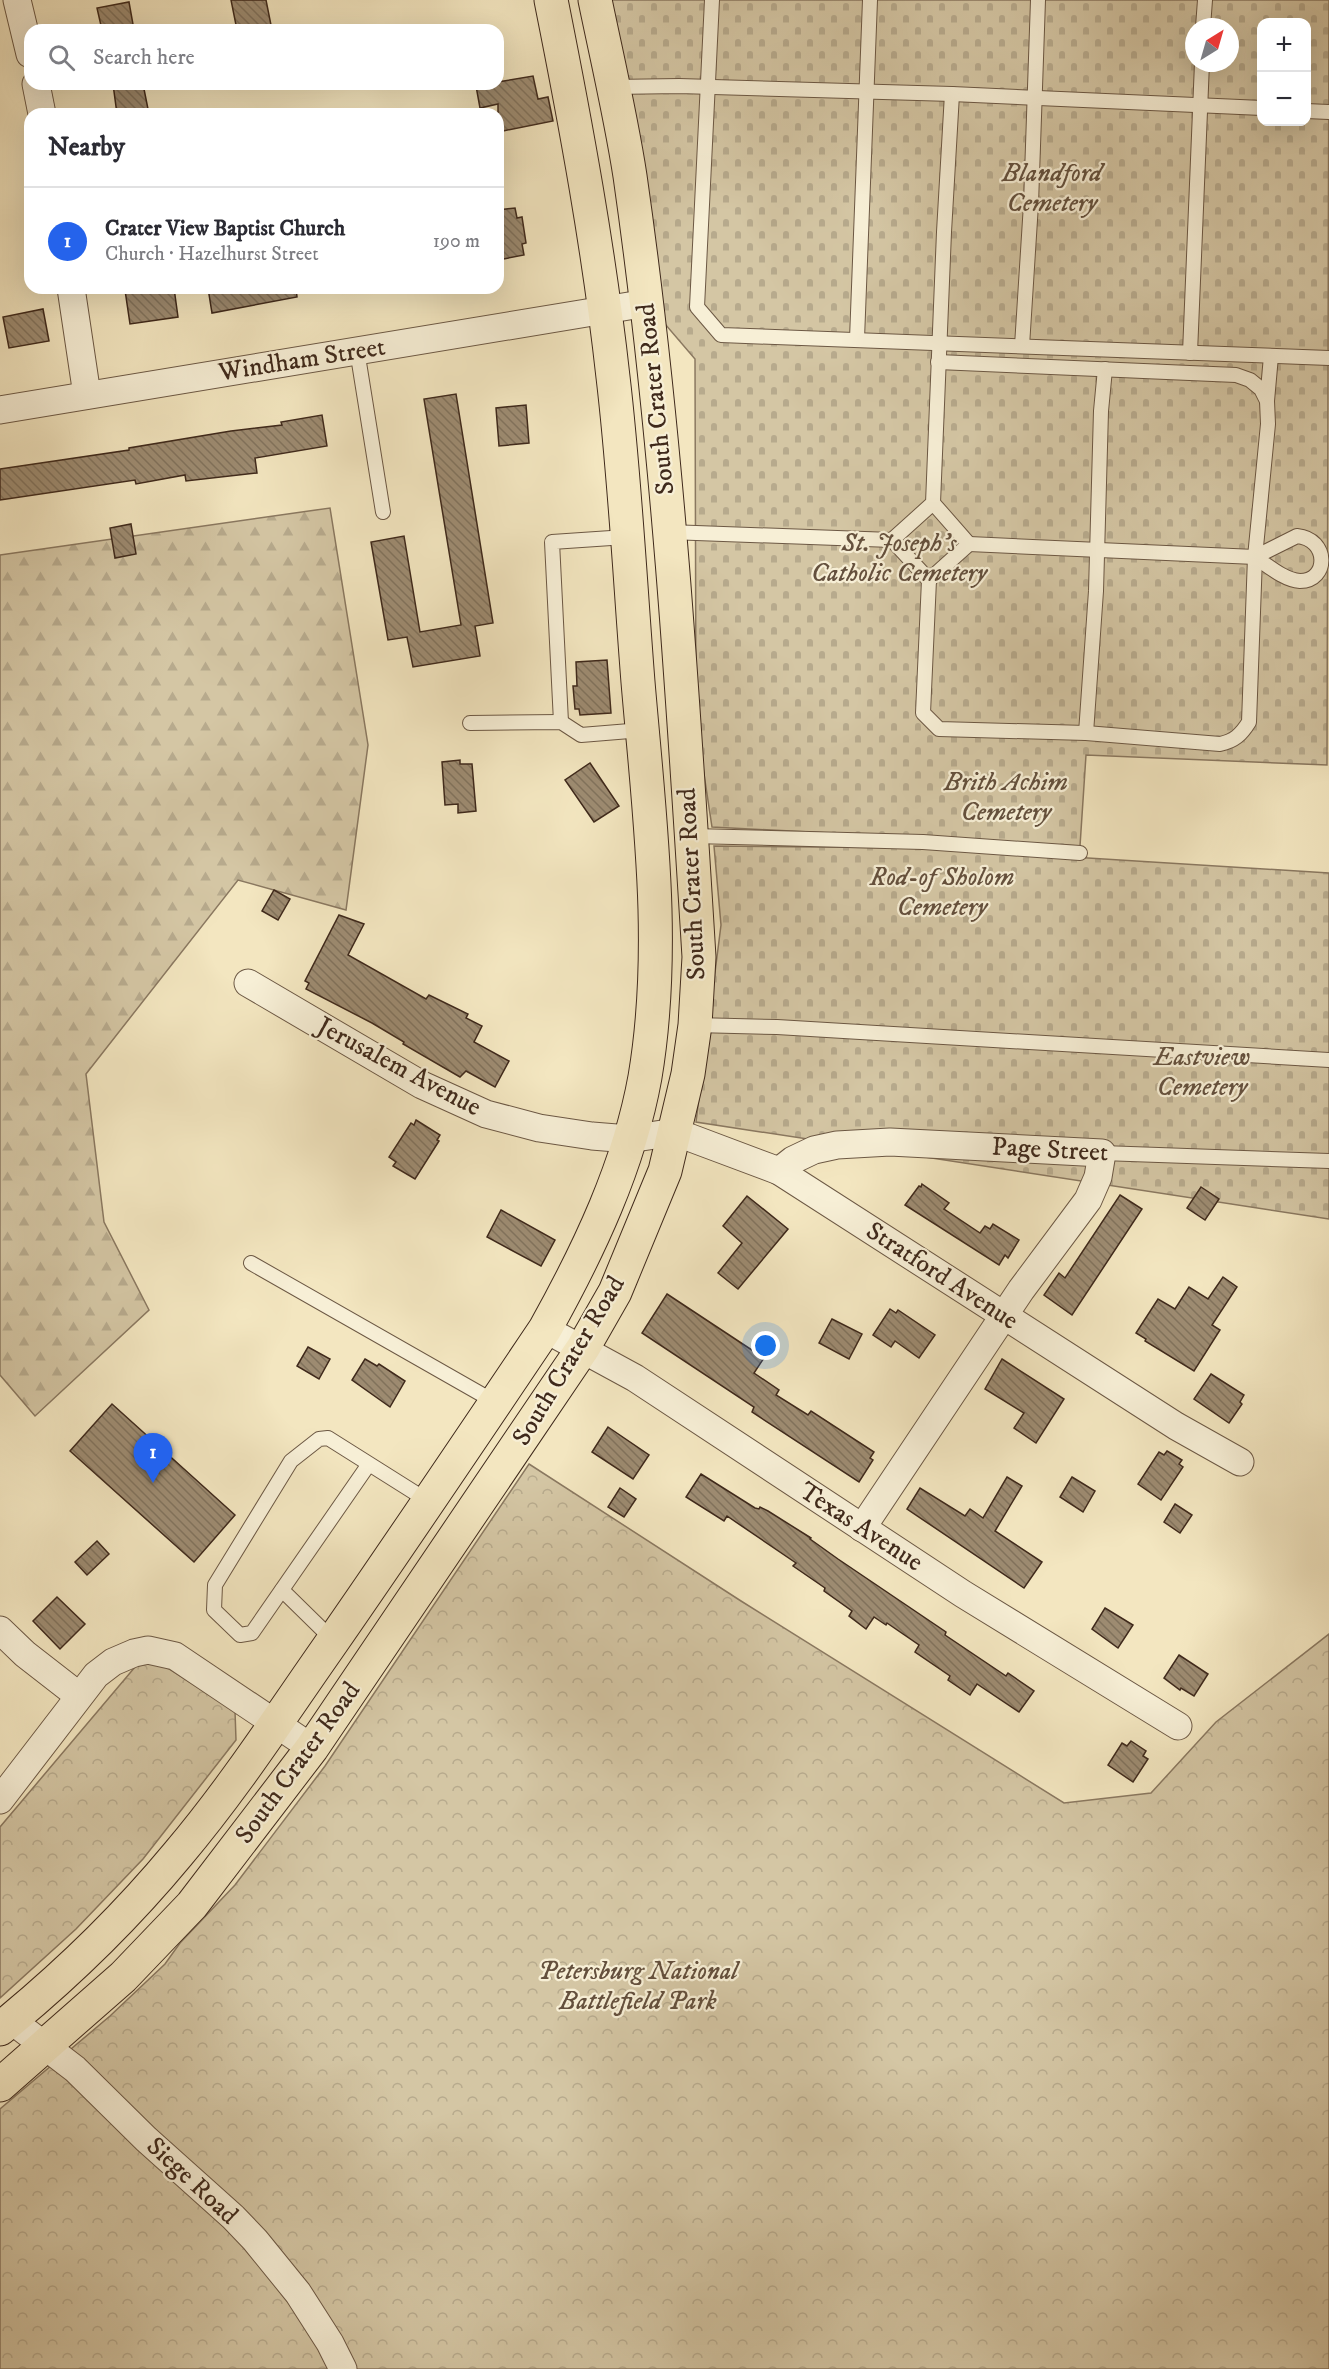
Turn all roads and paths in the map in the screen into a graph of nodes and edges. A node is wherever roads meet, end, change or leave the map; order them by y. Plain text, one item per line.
1 (17, 0) edge
2 (551, 0) edge
3 (595, 0) edge
4 (712, 0) edge
5 (870, 0) edge
6 (1038, 0) edge
7 (1205, 0) edge
8 (1204, 18) edge
9 (24, 29) edge
10 (1202, 72) edge
11 (707, 86) junction
12 (613, 87) junction
13 (37, 90) edge
14 (866, 93) junction
15 (952, 94) junction
16 (1035, 98) junction
17 (1200, 105) junction
18 (41, 108) edge
19 (1257, 108) edge
20 (1311, 111) edge
21 (1329, 112) edge
22 (620, 123) junction
23 (576, 126) junction
24 (72, 294) edge
25 (647, 303) junction
26 (605, 310) junction
27 (857, 339) junction
28 (939, 342) junction
29 (1022, 346) junction
30 (357, 351) junction
31 (1190, 353) junction
32 (1271, 356) junction
33 (1329, 358) edge
34 (938, 362) junction
35 (1105, 369) junction
36 (87, 395) junction
37 (1267, 401) junction
38 (0, 410) edge
39 (933, 504) junction
40 (383, 512) dead end
41 (669, 532) junction
42 (626, 537) junction
43 (892, 540) junction
44 (969, 544) junction
45 (1097, 550) junction
46 (1255, 557) junction
47 (929, 580) junction
48 (561, 722) junction
49 (470, 723) dead end
50 (642, 730) junction
51 (1086, 733) junction
52 (692, 836) junction
53 (1080, 853) dead end
54 (248, 983) dead end
55 (695, 1025) junction
56 (1329, 1060) edge
57 (675, 1132) junction
58 (629, 1139) junction
59 (1102, 1153) junction
60 (1329, 1161) edge
61 (779, 1171) junction
62 (251, 1263) dead end
63 (1003, 1316) junction
64 (545, 1329) junction
65 (583, 1348) junction
66 (495, 1402) junction
67 (1240, 1462) dead end
68 (369, 1464) junction
69 (428, 1501) junction
70 (862, 1528) junction
71 (282, 1590) junction
72 (0, 1630) edge
73 (333, 1640) junction
74 (79, 1696) junction
75 (276, 1723) junction
76 (1178, 1726) dead end
77 (312, 1748) junction
78 (0, 1800) edge
79 (5, 2025) edge
80 (45, 2047) junction
81 (0, 2085) edge
82 (343, 2369) edge

1 - 9 street
2 - 23 main road, South Crater Road
3 - 12 main road, South Crater Road
4 - 11 lane
5 - 14 lane
6 - 16 lane
7 - 8 lane
10 - 17 lane
11 - 12 lane
11 - 14 lane
11 - 27 lane
12 - 22 main road, South Crater Road
13 - 18 street
14 - 15 lane
14 - 27 lane
15 - 16 lane
15 - 28 lane
16 - 17 lane
16 - 29 lane
17 - 19 lane
17 - 31 lane
20 - 21 lane
22 - 23 main road
22 - 25 main road, South Crater Road
23 - 26 main road, South Crater Road
24 - 36 street
25 - 26 street, Windham Street
25 - 41 main road, South Crater Road
26 - 30 street, Windham Street
26 - 42 main road, South Crater Road
27 - 28 lane
28 - 29 lane
28 - 34 lane
29 - 31 lane
30 - 36 street, Windham Street
30 - 40 lane
31 - 32 lane
32 - 33 lane
32 - 37 lane
34 - 35 lane
34 - 39 lane
35 - 37 lane
35 - 45 lane
36 - 38 street, Windham Street
37 - 46 lane
39 - 43 lane
39 - 44 lane
41 - 43 lane
41 - 52 main road, South Crater Road
42 - 48 lane
42 - 50 main road, South Crater Road
43 - 47 lane
44 - 45 lane
44 - 47 lane
45 - 46 lane
45 - 51 lane
46 - 46 lane
46 - 51 lane
47 - 51 lane
48 - 49 lane
48 - 50 lane
50 - 58 main road, South Crater Road
52 - 53 lane
52 - 55 main road, South Crater Road
54 - 58 street, Jerusalem Avenue
55 - 56 lane
55 - 57 main road, South Crater Road
57 - 58 street, Stratford Avenue
57 - 61 street, Stratford Avenue
57 - 65 main road, South Crater Road
58 - 64 main road, South Crater Road
59 - 60 lane, Page Street
59 - 61 street, Page Street
59 - 63 street
61 - 63 street, Stratford Avenue
62 - 66 lane
63 - 67 street, Stratford Avenue
63 - 70 street
64 - 65 street, Texas Avenue
64 - 66 main road, South Crater Road
65 - 70 street, Texas Avenue
65 - 77 main road, South Crater Road
66 - 69 main road, South Crater Road
68 - 69 lane
68 - 71 lane
68 - 71 lane
69 - 73 main road, South Crater Road
70 - 76 street, Texas Avenue
71 - 73 lane
72 - 74 street
73 - 75 main road, South Crater Road
74 - 75 street
74 - 78 street
75 - 77 street
75 - 79 main road, South Crater Road
77 - 80 main road, South Crater Road
79 - 80 street, Siege Road
80 - 81 main road, South Crater Road
80 - 82 street, Siege Road

